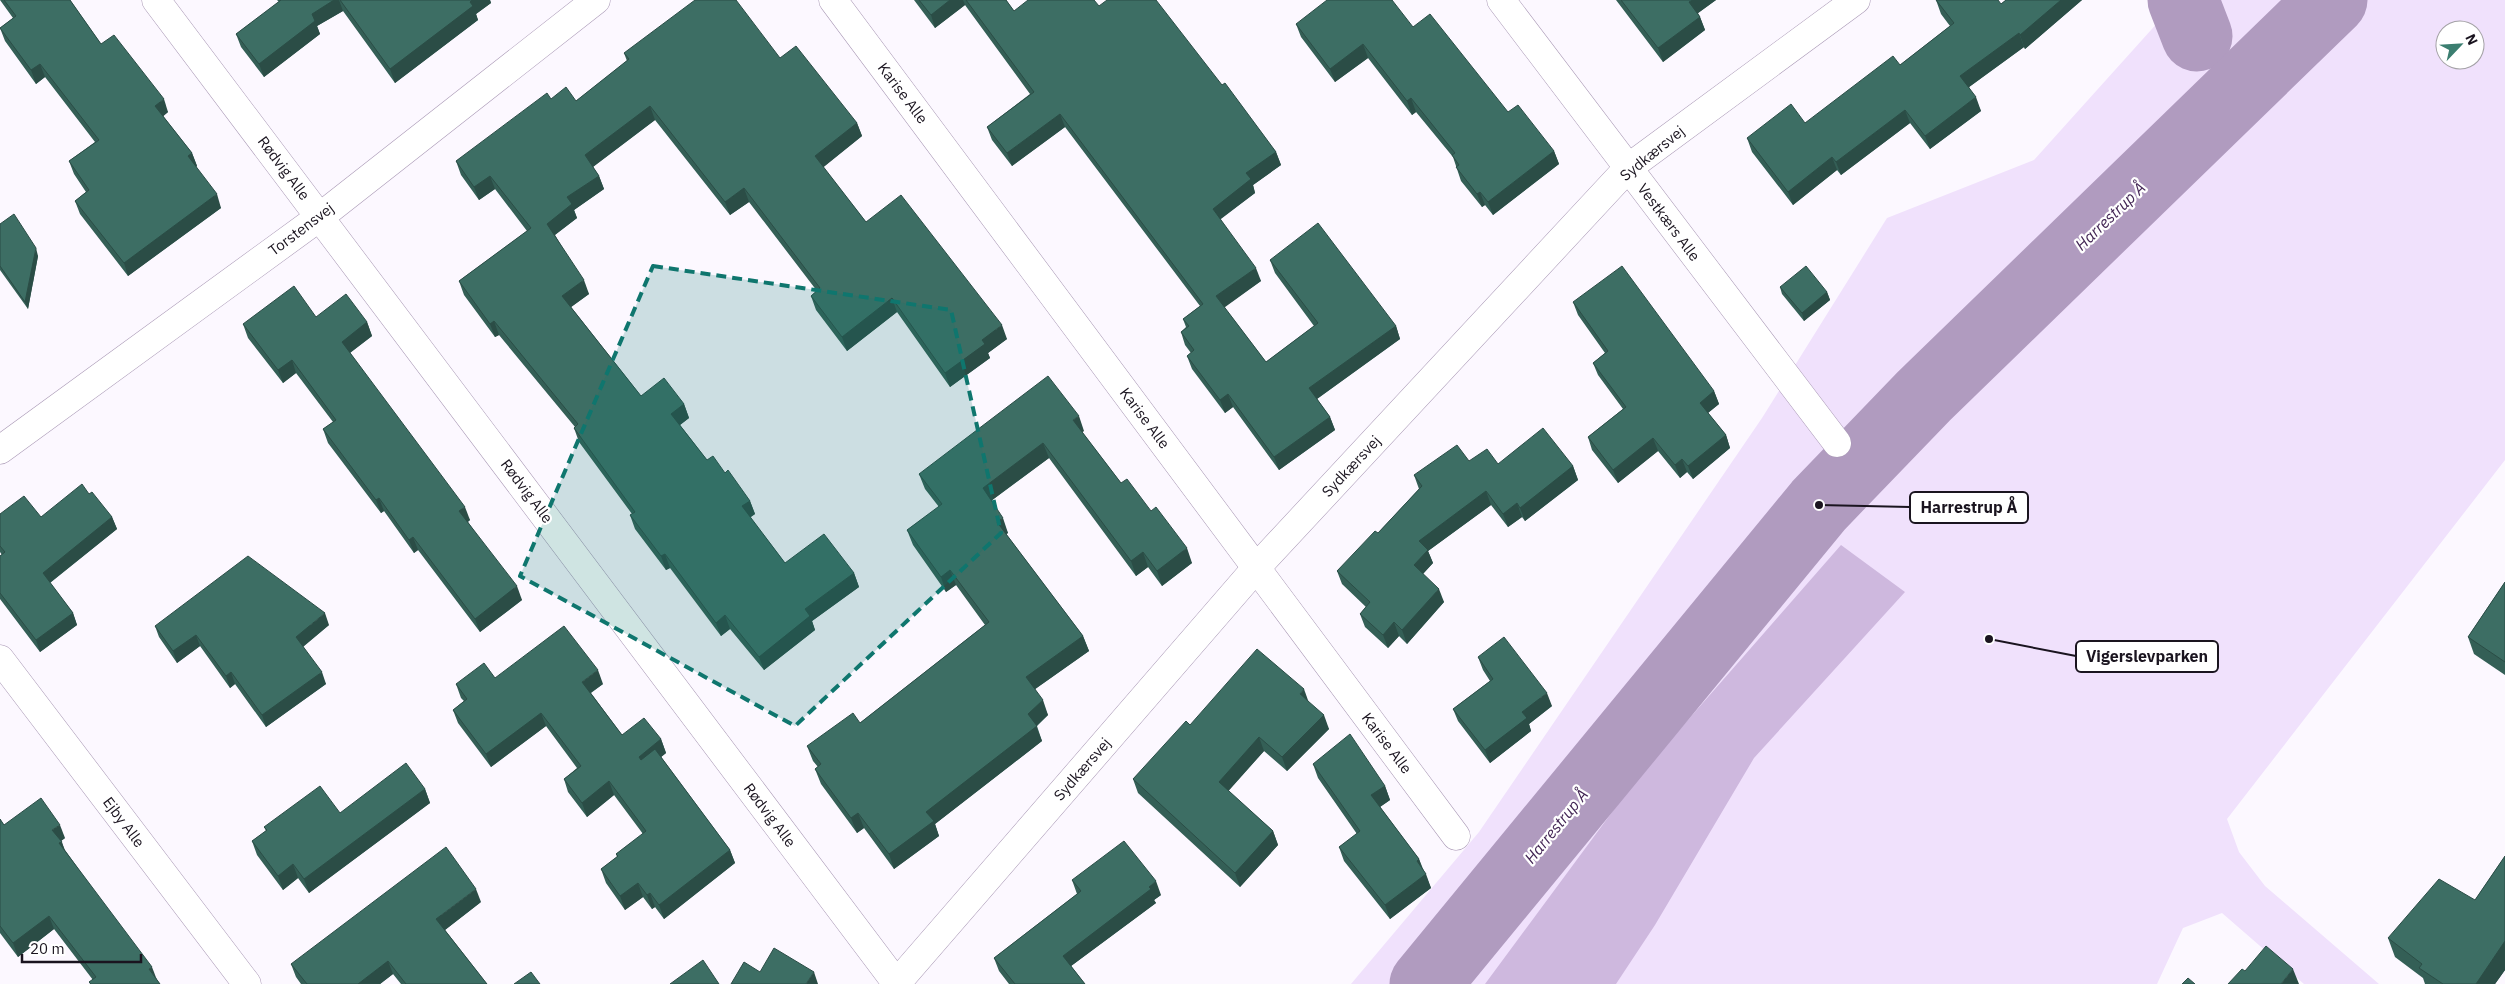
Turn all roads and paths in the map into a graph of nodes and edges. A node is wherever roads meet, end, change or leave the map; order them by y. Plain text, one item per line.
1 (156, 0) edge
2 (596, 0) edge
3 (833, 0) edge
4 (1501, 0) edge
5 (1856, 0) edge
6 (1628, 168) junction
7 (321, 216) junction
8 (1837, 443) dead end
9 (0, 450) edge
10 (1257, 567) junction
11 (0, 659) edge
12 (1456, 836) dead end
13 (247, 984) edge
14 (897, 984) edge

1 - 7 street, Rødvig Alle
2 - 7 street, Torstensvej
3 - 10 street, Karise Alle
4 - 6 street, Vestkærs Alle
5 - 6 street, Sydkærsvej
6 - 8 street, Vestkærs Alle
6 - 10 street, Sydkærsvej
7 - 9 street, Torstensvej
7 - 14 street, Rødvig Alle
10 - 12 street, Karise Alle
10 - 14 street, Sydkærsvej
11 - 13 street, Ejby Alle

